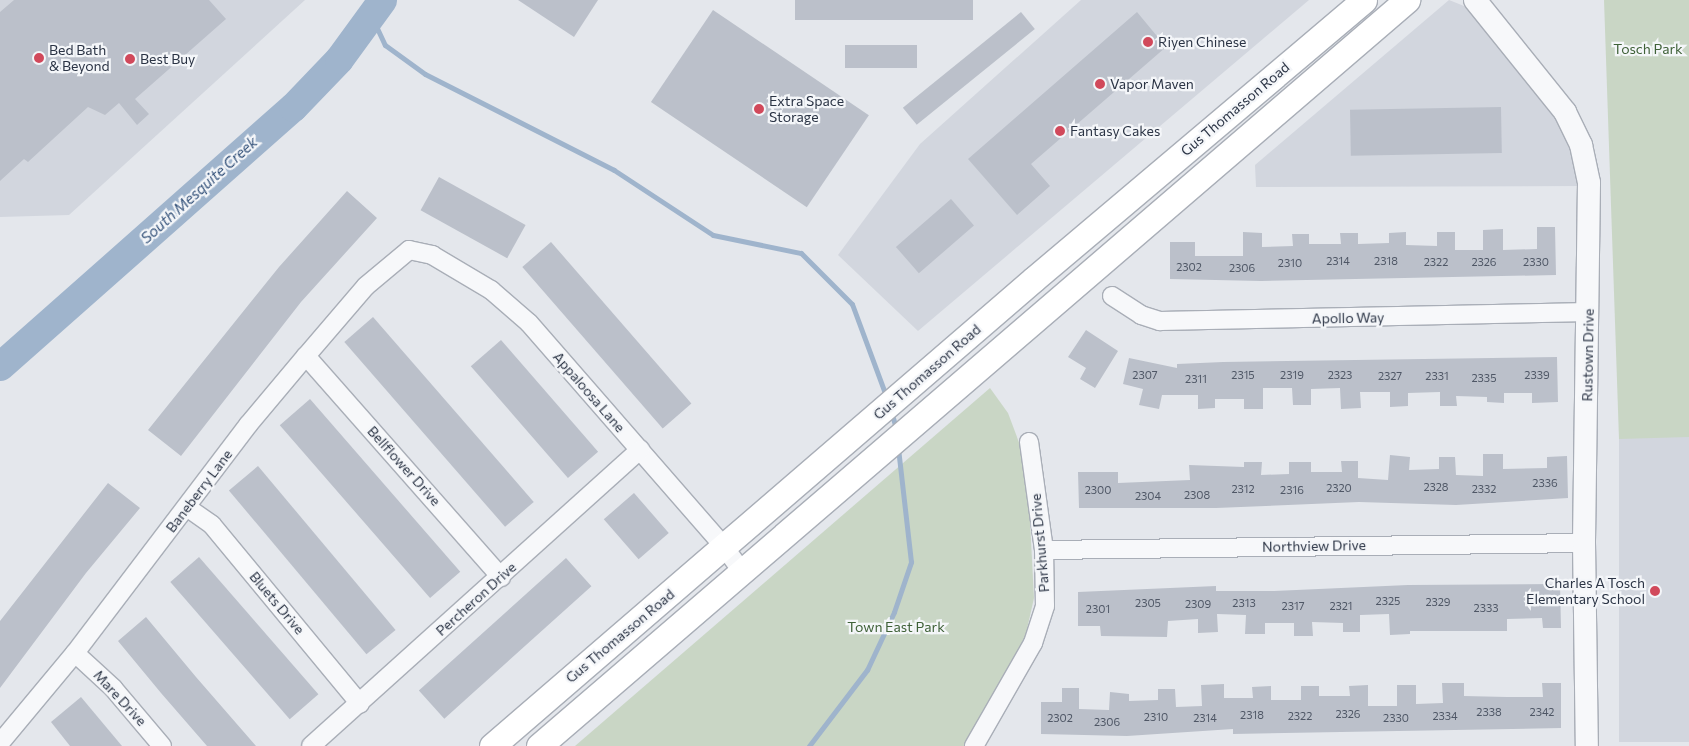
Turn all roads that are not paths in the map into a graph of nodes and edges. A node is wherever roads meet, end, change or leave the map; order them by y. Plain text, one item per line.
1 (1364, 0) edge
2 (1408, 0) edge
3 (1475, 0) edge
4 (1161, 171) junction
5 (1181, 194) junction
6 (409, 250) joint
7 (1112, 296) dead end
8 (1589, 312) junction
9 (306, 356) junction
10 (1029, 442) dead end
11 (640, 450) junction
12 (188, 508) junction
13 (1584, 543) junction
14 (725, 548) junction
15 (1044, 550) junction
16 (741, 570) junction
17 (502, 577) junction
18 (75, 653) junction
19 (360, 704) junction
20 (0, 742) edge
21 (162, 746) edge
22 (311, 746) edge
23 (492, 746) edge
24 (539, 746) edge
25 (974, 746) edge
26 (1587, 746) edge

1 - 4 main road, Gus Thomasson Road
2 - 5 main road, Gus Thomasson Road
3 - 8 street, Rustown Drive
4 - 5 main road
4 - 14 main road, Gus Thomasson Road
5 - 16 main road, Gus Thomasson Road
6 - 9 street, Baneberry Lane
6 - 11 street, Appaloosa Lane
7 - 8 street, Apollo Way
8 - 13 street, Rustown Drive
9 - 12 street, Baneberry Lane
9 - 17 street, Bellflower Drive
10 - 15 street, Parkhurst Drive
11 - 14 street, Appaloosa Lane
11 - 17 street, Percheron Drive
12 - 18 street, Baneberry Lane
12 - 19 street, Bluets Drive
13 - 15 street, Northview Drive
13 - 26 street, Rustown Drive
14 - 16 street, Appaloosa Lane
14 - 23 main road, Gus Thomasson Road
15 - 25 street, Parkhurst Drive
16 - 24 main road, Gus Thomasson Road
17 - 19 street, Percheron Drive
18 - 20 street, Baneberry Lane
18 - 21 street, Mare Drive
19 - 22 street, Percheron Drive

